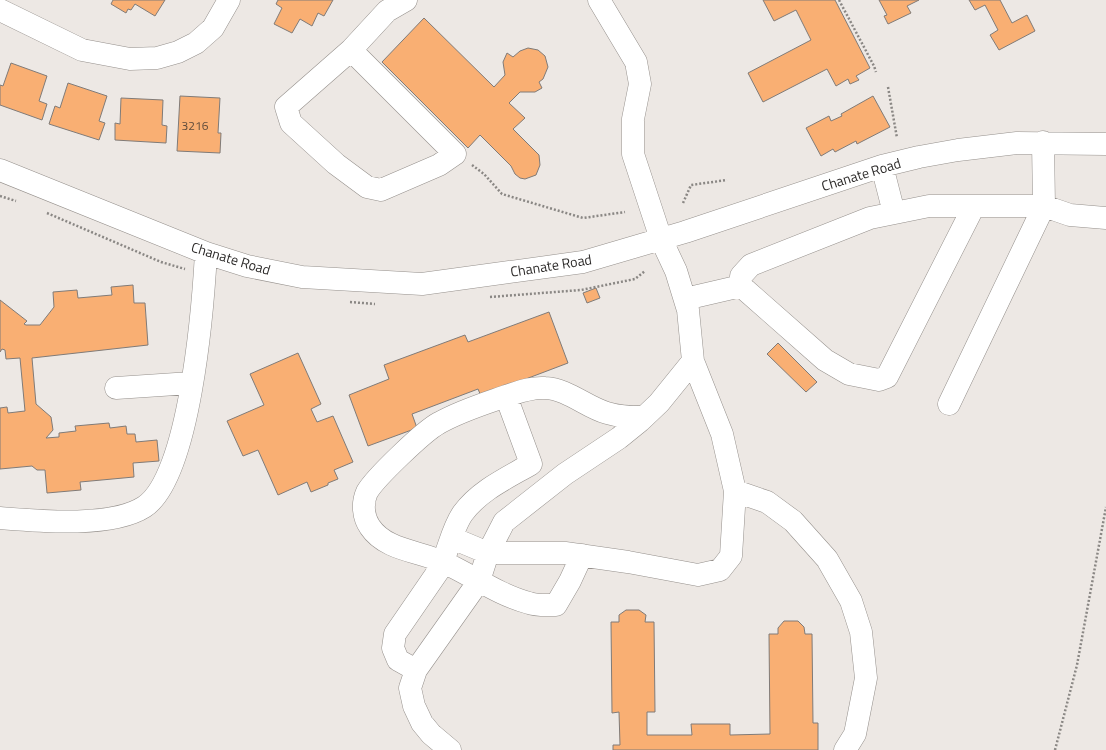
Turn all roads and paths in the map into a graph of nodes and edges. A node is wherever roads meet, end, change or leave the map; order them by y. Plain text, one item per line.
1 (229, 0) edge
2 (406, 0) edge
3 (599, 0) edge
4 (839, 0) edge
5 (0, 10) edge
6 (351, 50) junction
7 (876, 72) dead end
8 (888, 87) dead end
9 (897, 138) dead end
10 (1043, 142) junction
11 (1106, 144) edge
12 (455, 154) junction
13 (882, 166) junction
14 (0, 170) edge
15 (727, 180) dead end
16 (683, 203) dead end
17 (974, 206) junction
18 (1044, 206) junction
19 (625, 212) dead end
20 (894, 213) junction
21 (1106, 218) edge
22 (662, 239) junction
23 (206, 253) junction
24 (741, 286) junction
25 (685, 299) junction
26 (693, 361) junction
27 (191, 383) junction
28 (116, 388) dead end
29 (506, 396) junction
30 (949, 404) dead end
31 (644, 417) junction
32 (735, 491) junction
33 (1106, 507) edge
34 (0, 518) edge
35 (452, 538) junction
36 (488, 553) junction
37 (582, 555) junction
38 (443, 562) junction
39 (479, 581) junction
40 (416, 670) junction
41 (450, 750) edge
42 (845, 750) edge
43 (1055, 750) edge

1 - 5 street
2 - 6 street
3 - 22 street
4 - 7 path
6 - 12 street
6 - 12 street
8 - 9 path
10 - 11 street, Chanate Road
10 - 13 street, Chanate Road
10 - 18 street
12 - 19 path
13 - 20 street
13 - 22 street, Chanate Road
14 - 23 street, Chanate Road
15 - 16 path
17 - 18 street
17 - 20 street
17 - 24 street
18 - 21 street
18 - 30 street
20 - 24 street
22 - 23 street, Chanate Road
22 - 25 street
23 - 27 street
24 - 25 street
25 - 26 street
26 - 31 street
26 - 32 street
27 - 28 street
27 - 34 street
29 - 31 street
29 - 35 street
29 - 38 street
31 - 36 street
32 - 37 street
32 - 42 street
33 - 43 path
35 - 36 street
35 - 38 street
36 - 37 street
36 - 39 street
37 - 39 street
38 - 39 street
38 - 40 street
39 - 40 street
40 - 41 street

